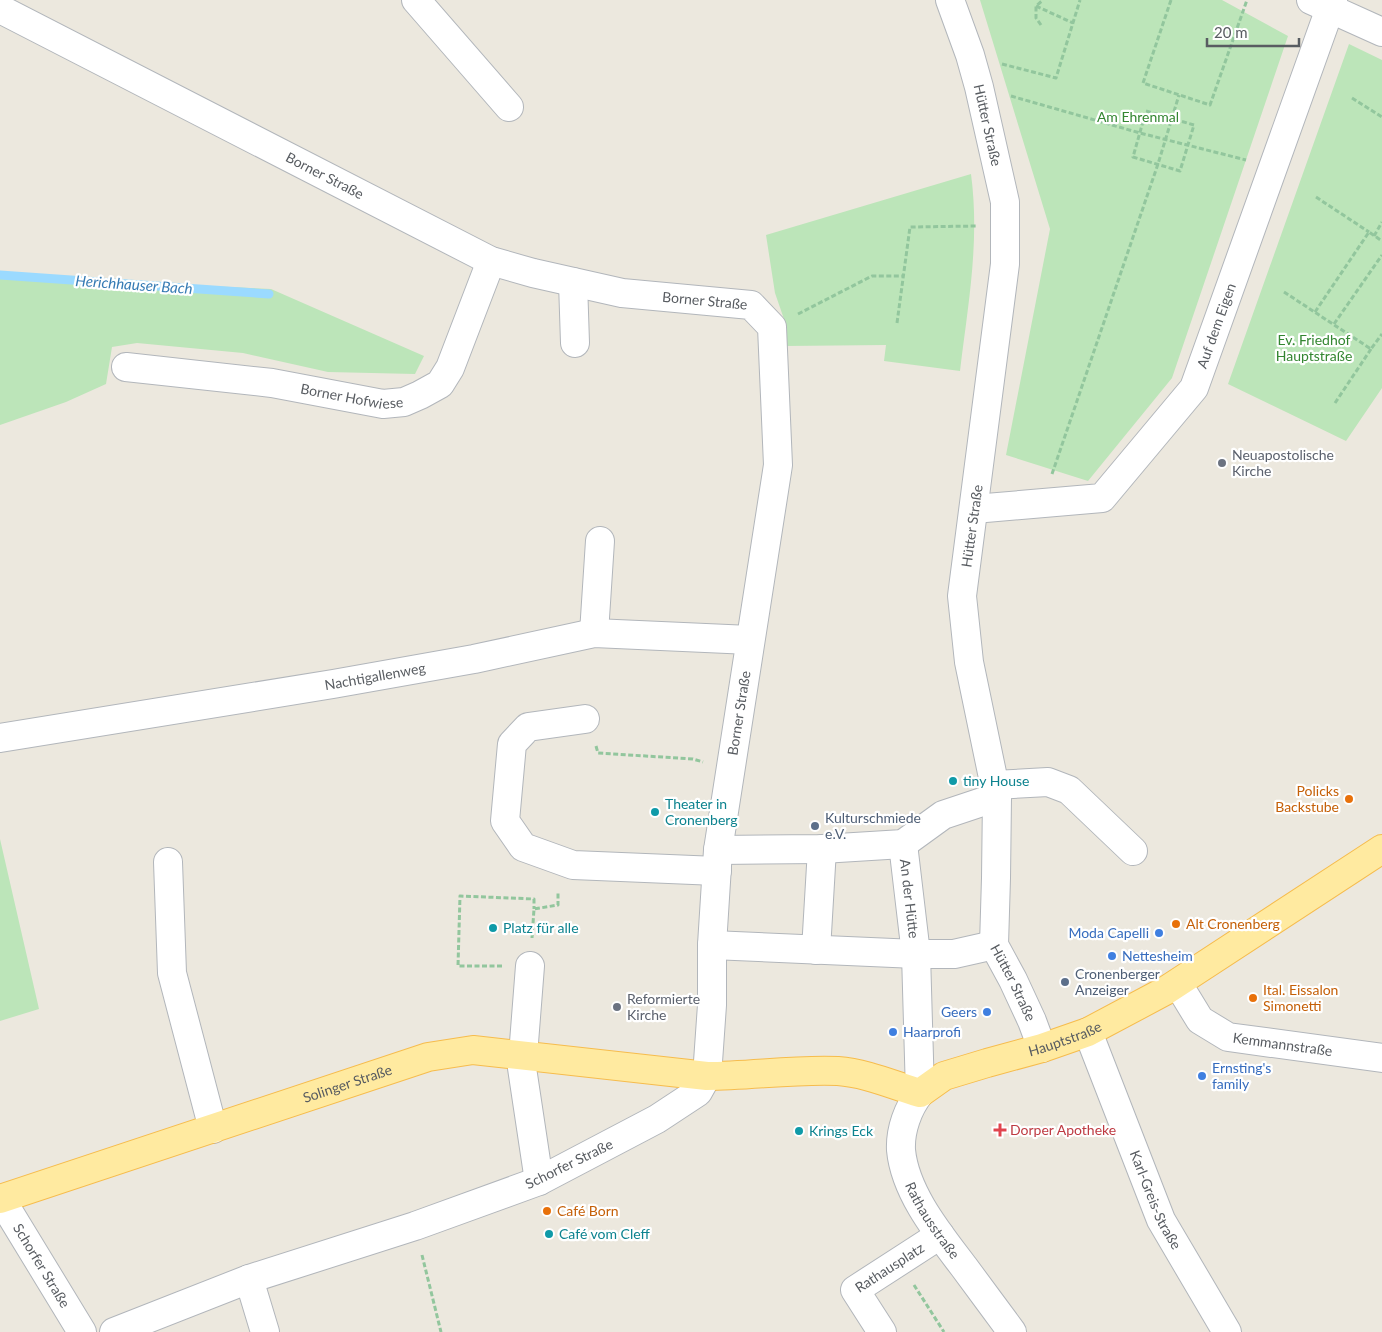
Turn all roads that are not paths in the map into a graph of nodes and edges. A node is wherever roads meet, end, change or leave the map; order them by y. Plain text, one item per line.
1 (416, 0) edge
2 (950, 0) edge
3 (1325, 3) edge
4 (0, 9) edge
5 (1382, 32) edge
6 (509, 107) dead end
7 (491, 261) junction
8 (573, 282) junction
9 (576, 343) dead end
10 (126, 367) dead end
11 (974, 509) junction
12 (600, 541) dead end
13 (594, 633) junction
14 (750, 640) junction
15 (586, 718) road end
16 (0, 738) edge
17 (996, 791) junction
18 (903, 844) junction
19 (822, 849) junction
20 (1382, 849) edge
21 (1132, 851) dead end
22 (718, 861) junction
23 (168, 862) dead end
24 (712, 945) junction
25 (994, 945) junction
26 (816, 950) junction
27 (916, 954) junction
28 (530, 966) road end
29 (1178, 984) junction
30 (1088, 1032) junction
31 (1042, 1048) junction
32 (522, 1056) junction
33 (1382, 1058) edge
34 (707, 1076) junction
35 (920, 1093) junction
36 (213, 1129) junction
37 (539, 1181) junction
38 (0, 1199) edge
39 (940, 1235) junction
40 (249, 1279) junction
41 (82, 1332) edge
42 (114, 1332) edge
43 (265, 1332) edge
44 (882, 1332) edge
45 (1012, 1332) edge
46 (1227, 1332) edge

1 - 6 street
2 - 11 street, Hütter Straße
3 - 5 street
3 - 11 street, Auf dem Eigen
4 - 7 street, Borner Straße
7 - 8 street, Borner Straße
7 - 10 street, Borner Hofwiese
8 - 9 street
8 - 14 street, Borner Straße
11 - 17 street, Hütter Straße
12 - 13 street
13 - 14 street, Nachtigallenweg
13 - 16 street, Nachtigallenweg
14 - 22 street, Borner Straße
15 - 22 street, An der Hütte
17 - 18 street, An der Hütte
17 - 21 street, An der Hütte
17 - 25 street, Hütter Straße
18 - 19 street, An der Hütte
18 - 27 street, An der Hütte
19 - 22 street, An der Hütte
19 - 26 street
20 - 29 main road, Hauptstraße
22 - 24 street, Borner Straße
23 - 36 street
24 - 26 street, An der Hütte
24 - 34 street, Borner Straße
25 - 27 street, An der Hütte
25 - 31 street, Hütter Straße
26 - 27 street, An der Hütte
27 - 35 street, An der Hütte
28 - 32 street
29 - 30 main road, Hauptstraße
29 - 33 street, Kemmannstraße
30 - 31 main road, Hauptstraße
30 - 46 street, Karl-Greis-Straße
31 - 35 main road, Hauptstraße
32 - 34 main road, Solinger Straße
32 - 36 main road, Solinger Straße
32 - 37 street
34 - 35 main road
34 - 37 street, Schorfer Straße
35 - 39 street, Rathausstraße
36 - 38 main road, Solinger Straße
37 - 40 street, Schorfer Straße
38 - 41 street, Schorfer Straße
39 - 44 street, Rathausplatz
39 - 45 street, Rathausstraße
40 - 42 street, Schorfer Straße
40 - 43 street

